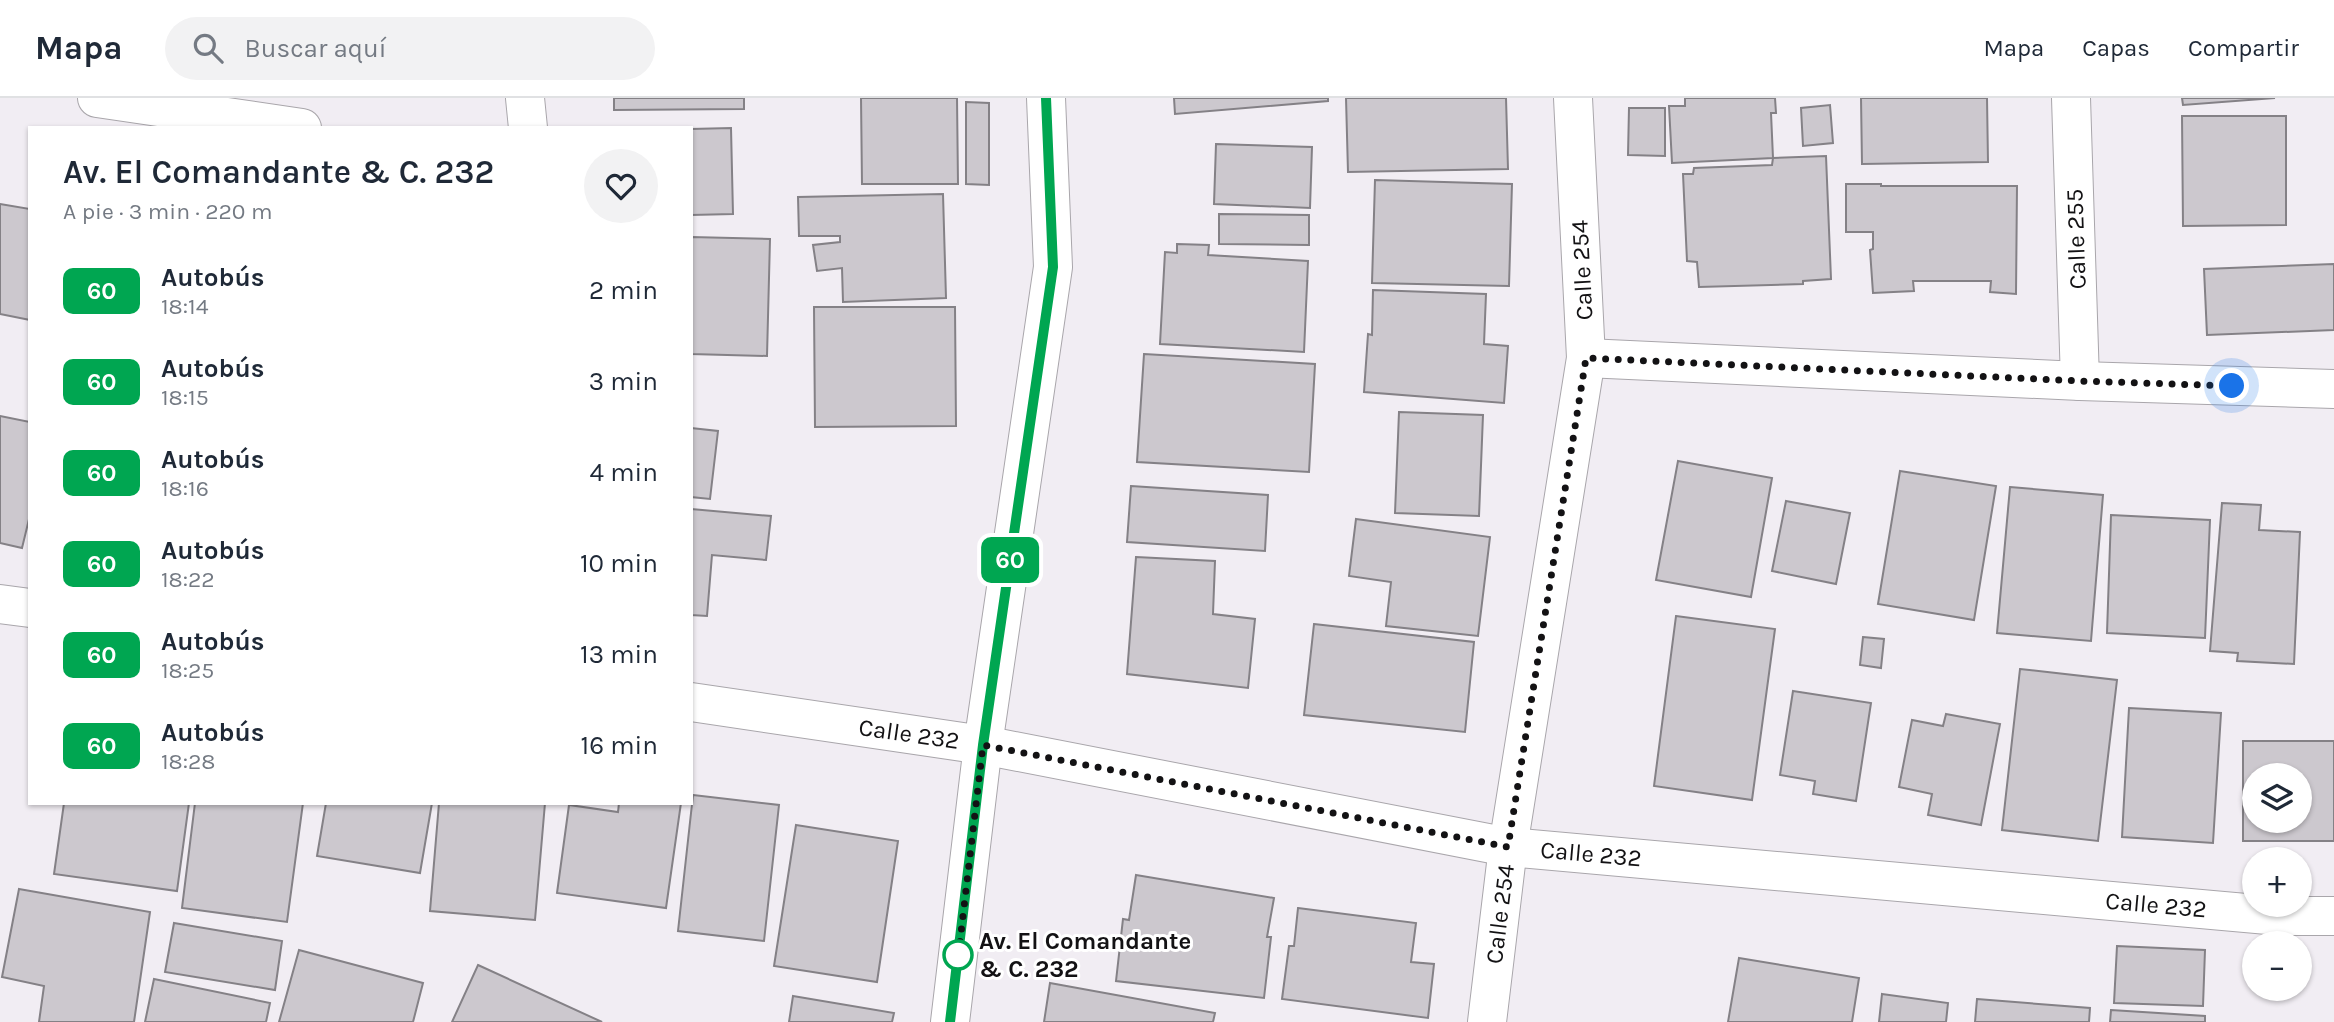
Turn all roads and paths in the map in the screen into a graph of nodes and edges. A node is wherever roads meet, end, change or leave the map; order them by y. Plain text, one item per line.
1 (97, 98) edge
2 (525, 98) edge
3 (1046, 98) edge
4 (1573, 98) edge
5 (2071, 98) edge
6 (288, 126) edge
7 (528, 126) edge
8 (1586, 358) junction
9 (2080, 381) junction
10 (2334, 388) edge
11 (0, 604) edge
12 (28, 608) edge
13 (693, 702) edge
14 (983, 745) junction
15 (1508, 847) junction
16 (2334, 916) edge
17 (950, 1022) edge
18 (1487, 1022) edge

1 - 6 street
2 - 7 street
3 - 14 street
4 - 8 street, Calle 254
5 - 9 street, Calle 255
8 - 9 street
8 - 15 street, Calle 254
9 - 10 street
11 - 12 street
13 - 14 street, Calle 232
14 - 15 street, Calle 232
14 - 17 street
15 - 16 street, Calle 232
15 - 18 street, Calle 254

